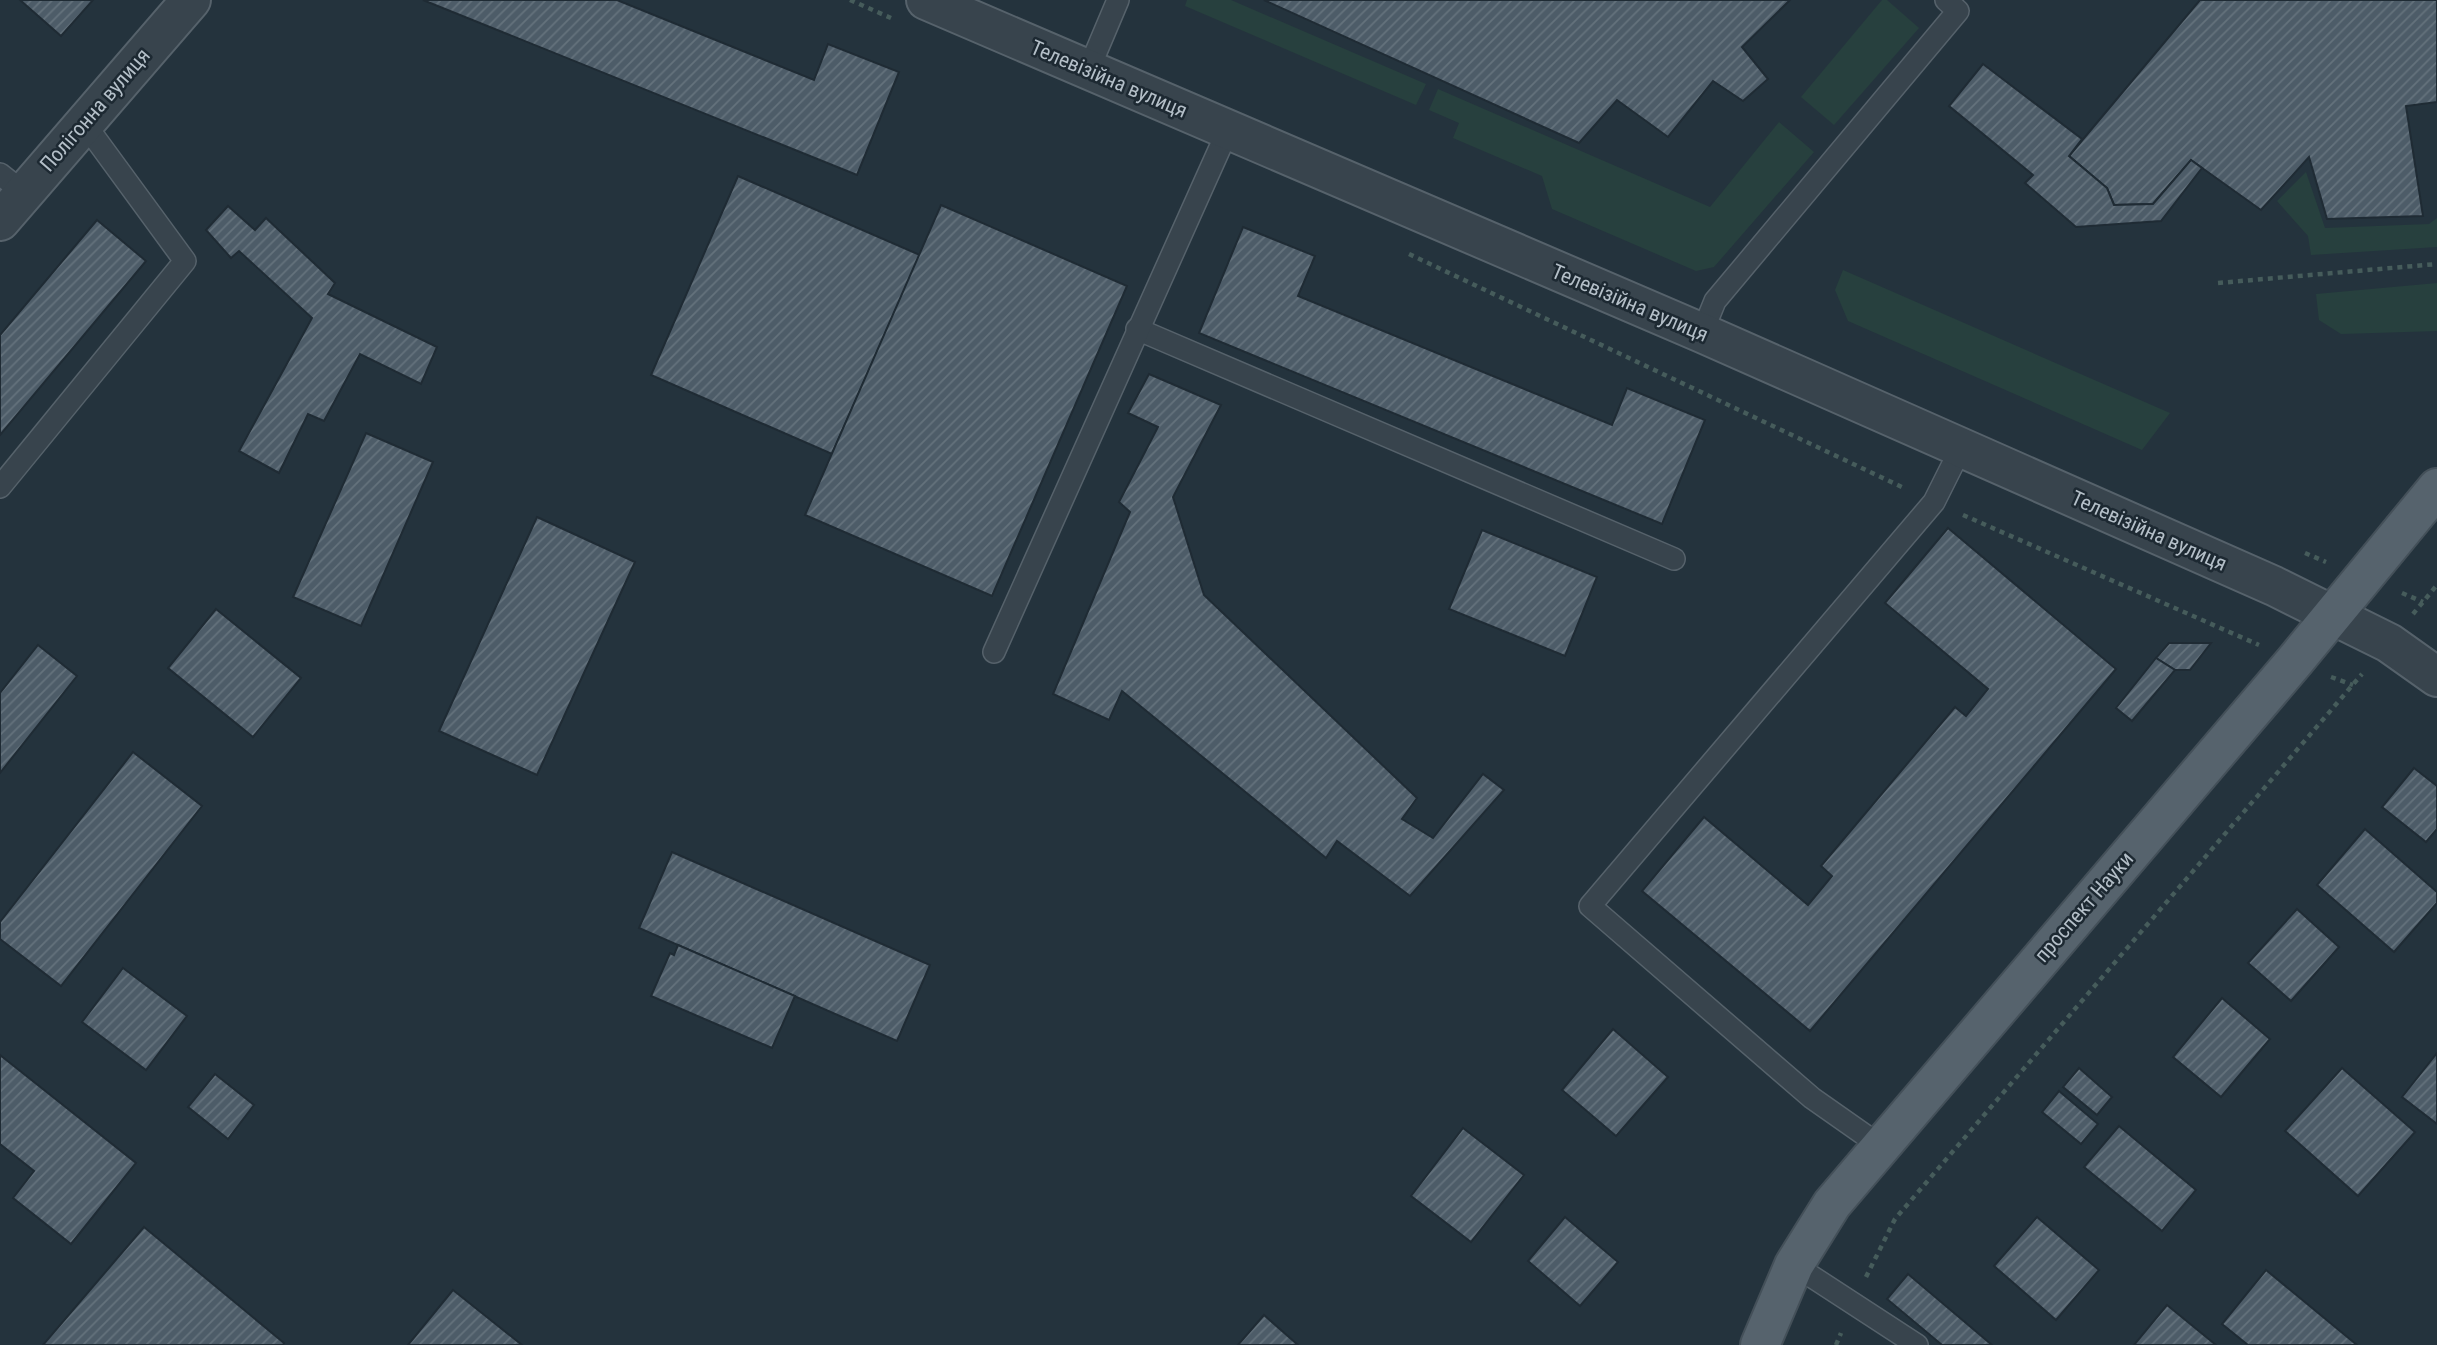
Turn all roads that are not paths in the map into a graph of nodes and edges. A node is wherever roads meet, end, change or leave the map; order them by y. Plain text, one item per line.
1 (191, 0) edge
2 (1118, 0) edge
3 (1946, 0) edge
4 (913, 11) edge
5 (1088, 71) junction
6 (84, 123) junction
7 (1228, 130) junction
8 (8, 196) edge
9 (1137, 329) junction
10 (1702, 333) junction
11 (1961, 448) junction
12 (0, 487) edge
13 (2437, 488) edge
14 (1674, 559) dead end
15 (2331, 615) junction
16 (994, 652) dead end
17 (2437, 677) edge
18 (1879, 1145) junction
19 (1794, 1265) junction
20 (1760, 1345) edge
21 (1917, 1345) edge

1 - 6 street, Полігонна вулиця
2 - 5 lane
3 - 10 lane
4 - 5 street, Телевізійна вулиця
5 - 7 street, Телевізійна вулиця
6 - 8 street, Полігонна вулиця
6 - 12 lane
7 - 9 lane
7 - 10 street, Телевізійна вулиця
9 - 14 lane
9 - 16 lane
10 - 11 street, Телевізійна вулиця
11 - 15 street, Телевізійна вулиця
11 - 18 lane
13 - 15 main road, проспект Науки
15 - 17 street, Телевізійна вулиця
15 - 18 main road, проспект Науки
18 - 19 main road, проспект Науки
19 - 20 main road, проспект Науки
19 - 21 lane

